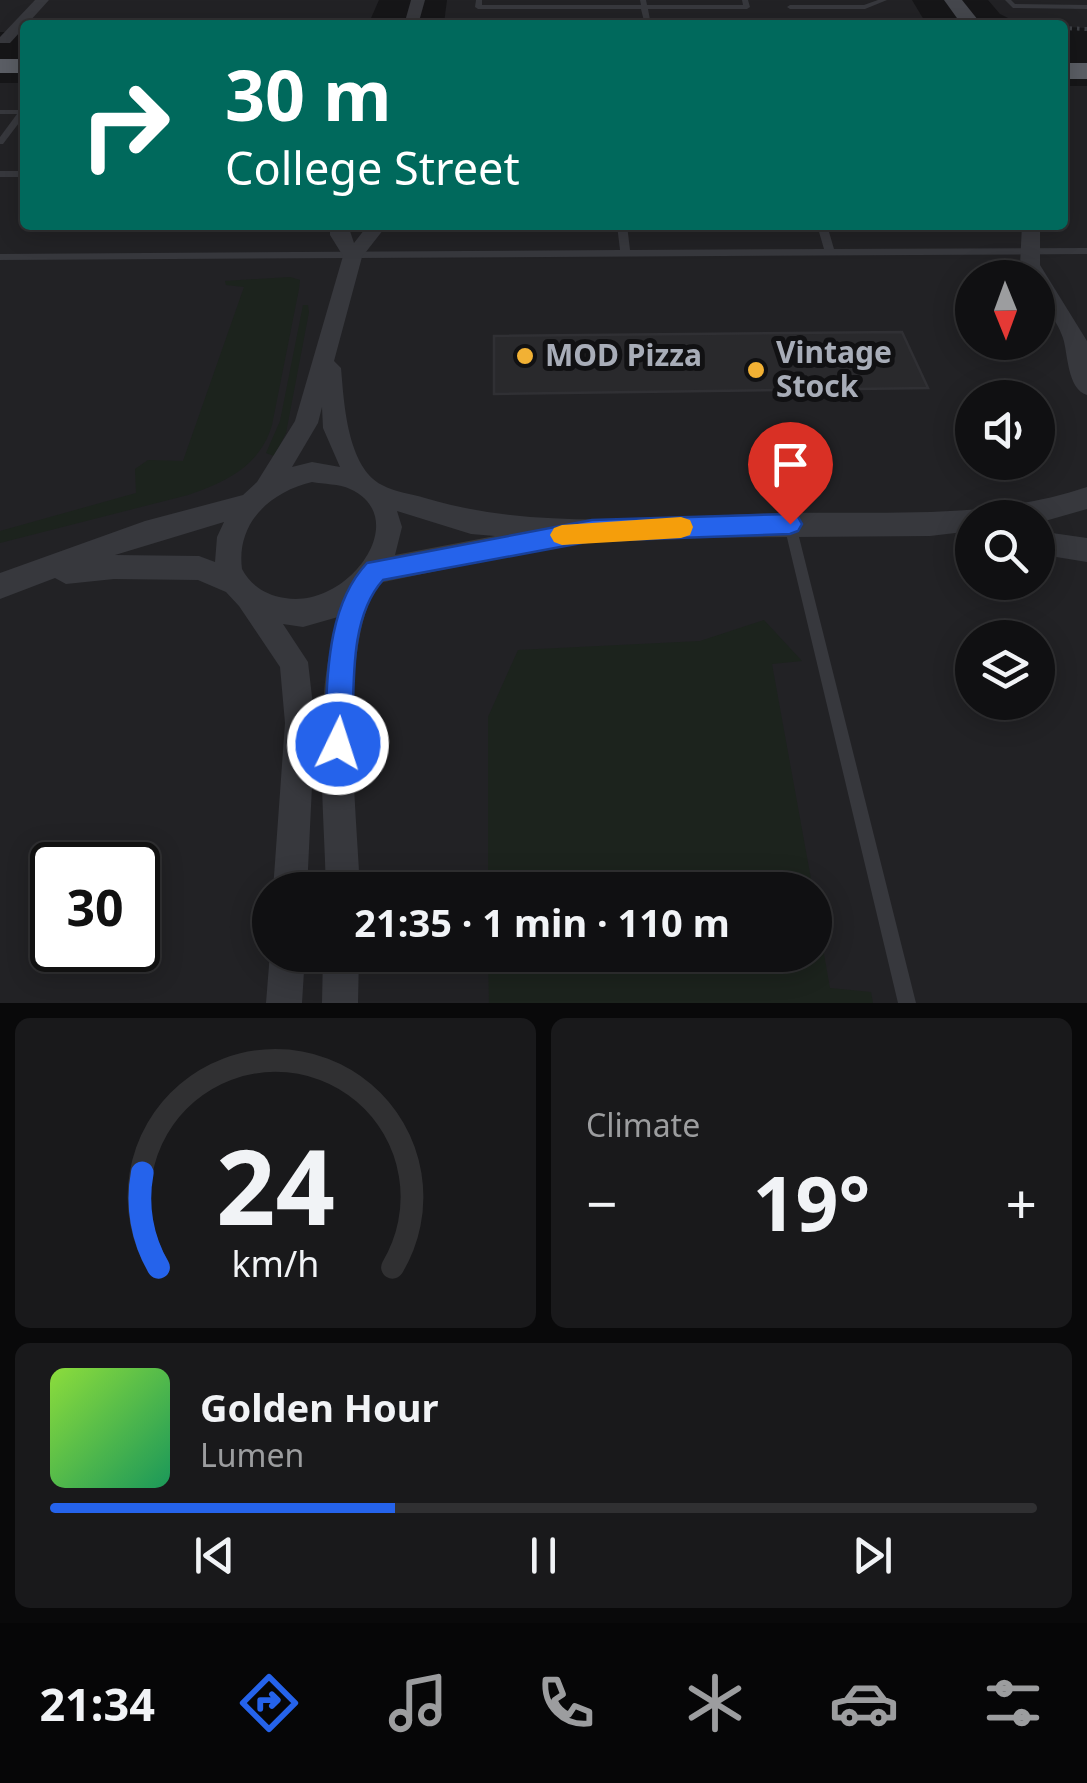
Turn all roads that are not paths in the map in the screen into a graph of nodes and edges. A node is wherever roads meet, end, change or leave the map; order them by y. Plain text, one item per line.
1 (479, 0) edge
2 (744, 0) edge
3 (884, 0) edge
4 (953, 0) edge
5 (1008, 0) edge
6 (622, 3) edge
7 (644, 3) edge
8 (666, 3) edge
9 (790, 7) dead end
10 (1087, 7) edge
11 (968, 20) edge
12 (20, 116) edge
13 (0, 142) edge
14 (338, 230) edge
15 (374, 230) edge
16 (622, 230) edge
17 (823, 230) edge
18 (1031, 230) edge
19 (1087, 251) edge
20 (624, 252) junction
21 (830, 252) junction
22 (1029, 252) junction
23 (354, 256) junction
24 (0, 257) edge
25 (1031, 260) edge
26 (1055, 309) edge
27 (1080, 350) edge
28 (328, 353) junction
29 (1087, 386) edge
30 (357, 478) junction
31 (379, 495) junction
32 (257, 497) junction
33 (1087, 498) edge
34 (1055, 509) edge
35 (955, 522) edge
36 (790, 524) junction
37 (930, 526) junction
38 (592, 530) junction
39 (955, 531) edge
40 (1055, 545) edge
41 (1087, 550) edge
42 (36, 574) junction
43 (368, 580) junction
44 (0, 586) edge
45 (242, 592) junction
46 (291, 872) edge
47 (342, 872) edge
48 (286, 972) edge
49 (341, 972) edge
50 (284, 1003) edge
51 (340, 1003) edge
52 (907, 1003) edge

1 - 6 lane
2 - 8 lane
3 - 9 lane
4 - 11 main road
5 - 10 lane
6 - 7 lane
7 - 8 lane
12 - 13 lane
14 - 23 street
15 - 23 street
16 - 20 lane
17 - 21 lane
18 - 22 street
19 - 22 lane
20 - 21 lane
20 - 23 lane
21 - 22 lane
22 - 25 street
23 - 24 lane
23 - 28 street
26 - 27 street
27 - 29 street
28 - 30 street
28 - 32 street
30 - 31 street
30 - 32 street
31 - 38 street
31 - 43 street
32 - 42 street
32 - 45 street
33 - 34 street
35 - 37 street
36 - 37 street
36 - 38 street
36 - 52 lane
37 - 39 street
38 - 43 street
40 - 41 street
42 - 44 street
42 - 45 street
43 - 45 street
43 - 47 street
45 - 46 street
48 - 50 street
49 - 51 street

